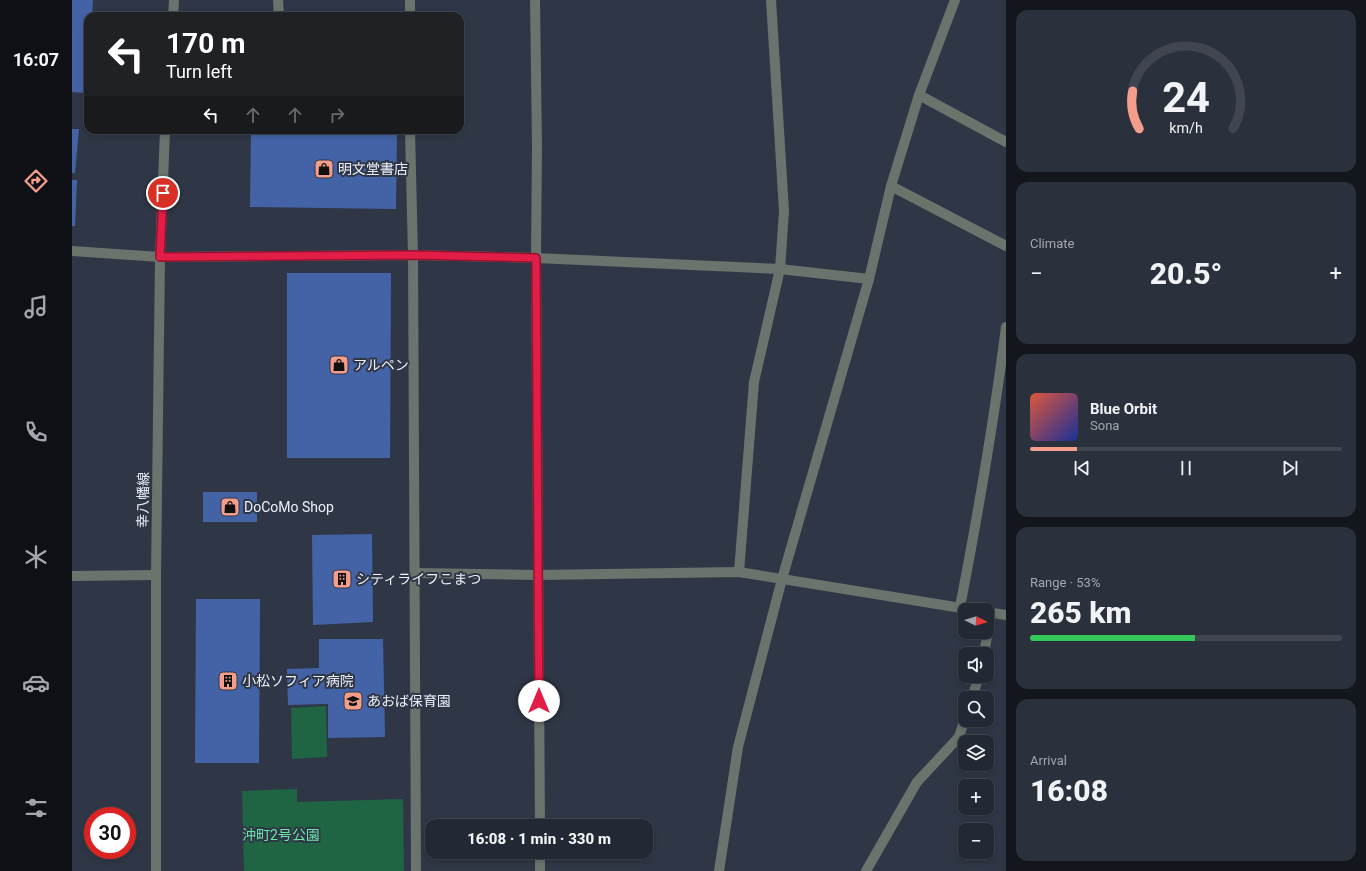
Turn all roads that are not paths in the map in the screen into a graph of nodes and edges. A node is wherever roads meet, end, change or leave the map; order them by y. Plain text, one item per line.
1 (174, 0) edge
2 (278, 0) edge
3 (410, 0) edge
4 (535, 0) edge
5 (771, 0) edge
6 (955, 0) edge
7 (173, 12) edge
8 (278, 12) edge
9 (410, 12) edge
10 (919, 95) junction
11 (165, 134) edge
12 (410, 134) edge
13 (1006, 142) edge
14 (891, 186) junction
15 (1006, 246) edge
16 (72, 251) edge
17 (413, 255) junction
18 (160, 257) junction
19 (536, 258) junction
20 (780, 269) junction
21 (869, 279) junction
22 (1006, 327) edge
23 (739, 572) junction
24 (415, 573) junction
25 (156, 575) junction
26 (538, 575) junction
27 (72, 576) edge
28 (782, 579) junction
29 (961, 603) edge
30 (958, 608) edge
31 (994, 614) edge
32 (1006, 615) edge
33 (962, 727) edge
34 (540, 819) edge
35 (540, 859) edge
36 (156, 871) edge
37 (416, 871) edge
38 (540, 871) edge
39 (719, 871) edge
40 (866, 871) edge

1 - 7 street
2 - 8 street
3 - 9 street
4 - 19 street
5 - 20 street
6 - 10 street
10 - 13 street
10 - 14 street
11 - 18 street, 幸八幡線
12 - 17 street
14 - 15 street
14 - 21 street
16 - 18 street
17 - 18 street
17 - 19 street
17 - 24 street
18 - 25 street, 幸八幡線
19 - 20 street
19 - 26 street
20 - 21 street
20 - 23 street
21 - 28 street
22 - 29 street
23 - 26 street
23 - 28 street
24 - 26 street
24 - 37 street
25 - 27 street
25 - 36 street, 幸八幡線
26 - 34 street
28 - 30 street
28 - 39 street
31 - 32 street
33 - 40 street
35 - 38 street

